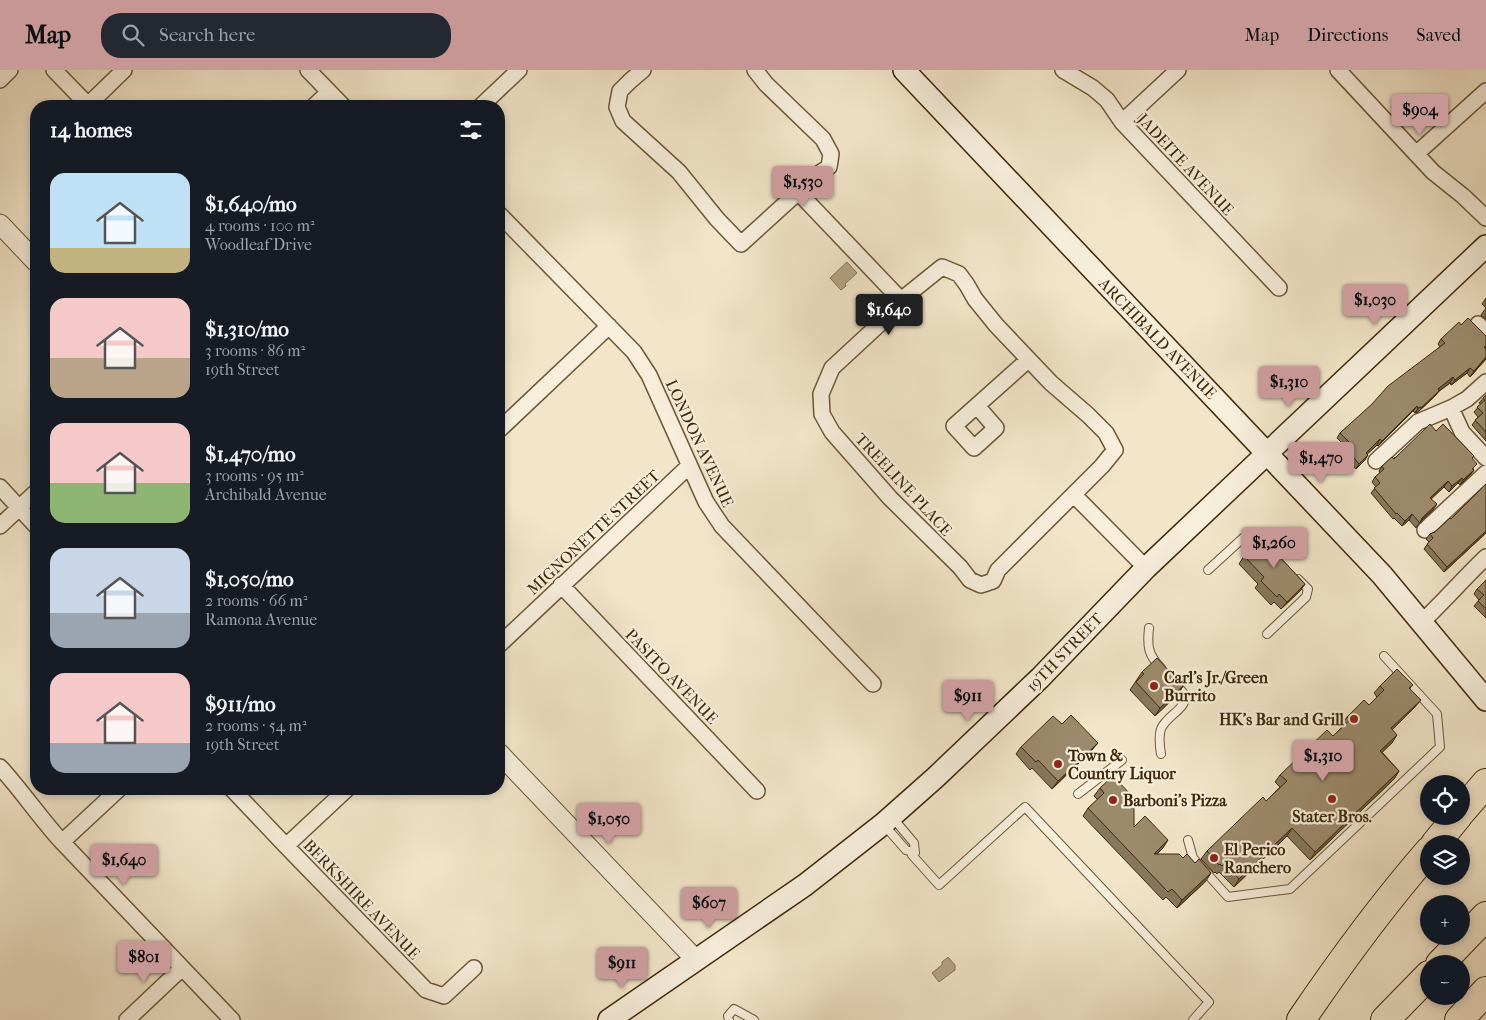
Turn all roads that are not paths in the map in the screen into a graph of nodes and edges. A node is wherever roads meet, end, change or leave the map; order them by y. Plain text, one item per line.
1 (10, 70) edge
2 (54, 70) edge
3 (124, 70) edge
4 (308, 70) edge
5 (519, 70) edge
6 (643, 70) edge
7 (755, 70) edge
8 (1063, 70) edge
9 (1178, 70) edge
10 (1338, 70) edge
11 (909, 72) edge
12 (624, 75) edge
13 (0, 80) edge
14 (1486, 91) edge
15 (329, 92) junction
16 (83, 100) edge
17 (93, 100) edge
18 (320, 100) edge
19 (336, 100) edge
20 (487, 100) edge
21 (1122, 122) junction
22 (1416, 154) junction
23 (799, 193) junction
24 (1486, 218) edge
25 (505, 221) edge
26 (0, 224) edge
27 (1486, 246) edge
28 (30, 256) edge
29 (1279, 288) dead end
30 (901, 300) junction
31 (609, 326) junction
32 (1028, 360) junction
33 (1486, 382) edge
34 (976, 406) dead end
35 (1451, 408) junction
36 (505, 424) edge
37 (1268, 453) junction
38 (1486, 458) edge
39 (1376, 461) dead end
40 (689, 466) junction
41 (1486, 473) edge
42 (0, 487) edge
43 (1074, 495) junction
44 (30, 497) edge
45 (19, 507) junction
46 (30, 519) edge
47 (0, 526) edge
48 (1425, 530) dead end
49 (1263, 541) edge
50 (1486, 557) edge
51 (1146, 568) junction
52 (1208, 570) dead end
53 (1290, 570) edge
54 (561, 585) junction
55 (1422, 622) junction
56 (1149, 628) dead end
57 (1267, 634) dead end
58 (505, 638) edge
59 (1384, 656) dead end
60 (873, 684) dead end
61 (1486, 700) edge
62 (1161, 754) dead end
63 (505, 759) edge
64 (1122, 760) dead end
65 (0, 767) edge
66 (1486, 784) edge
67 (757, 791) dead end
68 (1078, 794) dead end
69 (113, 795) edge
70 (238, 795) edge
71 (341, 795) edge
72 (1470, 802) edge
73 (1450, 825) edge
74 (1442, 835) edge
75 (1188, 840) dead end
76 (62, 842) junction
77 (286, 846) junction
78 (912, 855) dead end
79 (1420, 860) edge
80 (1486, 916) edge
81 (1449, 955) edge
82 (696, 960) junction
83 (182, 968) junction
84 (474, 968) dead end
85 (1420, 984) edge
86 (1486, 991) edge
87 (127, 1020) edge
88 (232, 1020) edge
89 (609, 1020) edge
90 (729, 1020) edge
91 (754, 1020) edge
92 (1193, 1020) edge
93 (1301, 1020) edge
94 (1385, 1020) edge
95 (1460, 1020) edge

1 - 13 street
2 - 16 street
3 - 17 street
4 - 15 street
5 - 20 street
6 - 12 street
7 - 23 street
8 - 21 street, JADEITE AVENUE
9 - 21 street
10 - 22 street
11 - 37 main road, ARCHIBALD AVENUE
12 - 23 street
14 - 22 street
15 - 18 street
15 - 19 street
21 - 29 street, JADEITE AVENUE
22 - 24 street
23 - 30 street
25 - 31 street, LONDON AVENUE
26 - 28 street
27 - 37 main road, 19TH STREET
30 - 32 street
30 - 43 street, TREELINE PLACE
31 - 36 street
31 - 40 street, LONDON AVENUE
32 - 34 street
32 - 43 street
33 - 35 street
35 - 38 street
35 - 39 street
37 - 51 main road, 19TH STREET
37 - 55 main road, ARCHIBALD AVENUE
40 - 54 street, MIGNONETTE STREET
40 - 60 street, LONDON AVENUE
41 - 48 street
42 - 45 street
43 - 51 street
44 - 45 street
45 - 46 street
45 - 47 street
49 - 52 lane
50 - 55 street
51 - 82 main road, 19TH STREET
53 - 57 lane
54 - 58 street, MIGNONETTE STREET
54 - 67 street, PASITO AVENUE
55 - 61 main road, ARCHIBALD AVENUE
56 - 62 lane
59 - 75 lane
63 - 82 street
64 - 68 lane
65 - 76 street
66 - 72 highway
69 - 76 street
70 - 77 street, BERKSHIRE AVENUE
71 - 77 street
73 - 74 highway
76 - 83 street
77 - 84 street, BERKSHIRE AVENUE
78 - 92 lane
79 - 93 highway
80 - 81 highway
82 - 89 main road, 19TH STREET
83 - 87 street
83 - 88 street
85 - 94 highway
86 - 95 highway
90 - 91 lane

